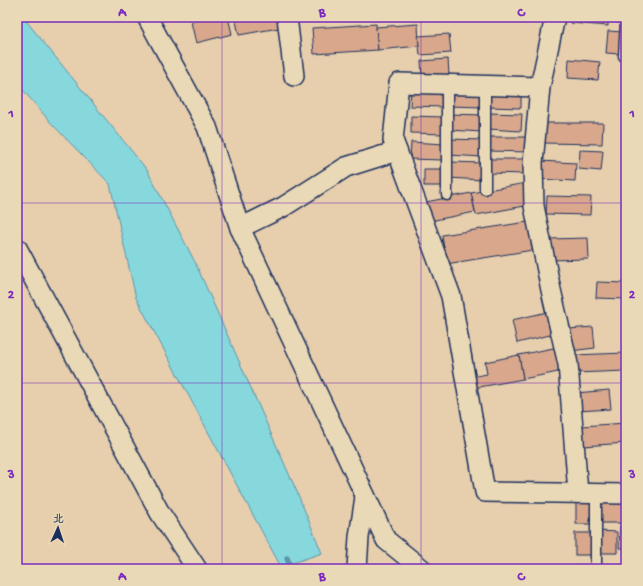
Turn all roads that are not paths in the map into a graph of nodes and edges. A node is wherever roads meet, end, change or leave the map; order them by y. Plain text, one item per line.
1 (147, 17) edge
2 (287, 17) edge
3 (555, 17) edge
4 (626, 21) edge
5 (624, 56) dead end
6 (294, 76) dead end
7 (447, 84) junction
8 (485, 85) junction
9 (540, 87) junction
10 (397, 151) junction
11 (485, 189) dead end
12 (447, 195) dead end
13 (240, 228) junction
14 (17, 248) edge
15 (587, 493) junction
16 (626, 494) edge
17 (365, 497) junction
18 (197, 569) edge
19 (356, 569) edge
20 (422, 569) edge
21 (596, 569) edge

1 - 13 street
2 - 6 street
3 - 9 street
4 - 5 lane
7 - 8 street
7 - 10 street
7 - 12 lane
8 - 9 street
8 - 11 lane
9 - 15 street
10 - 13 street
10 - 15 street
13 - 17 street
14 - 18 street
15 - 16 street
15 - 21 lane
17 - 19 street
17 - 20 street

